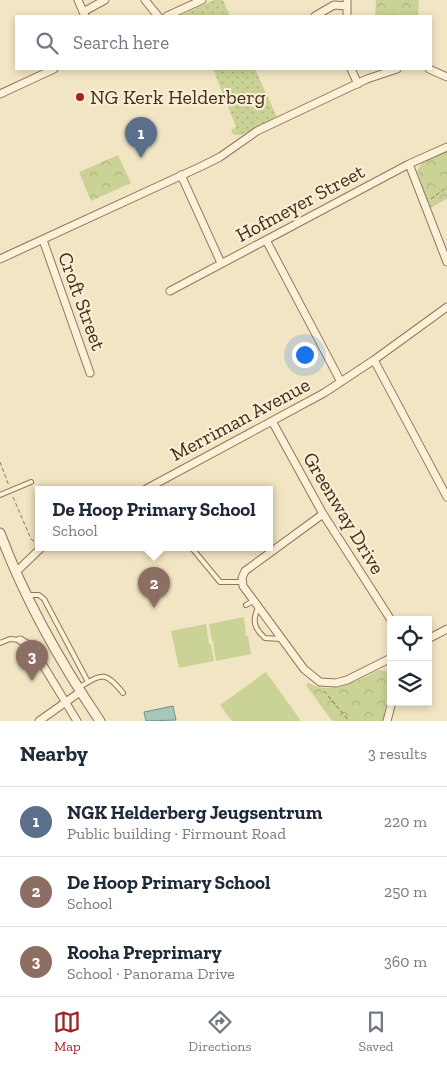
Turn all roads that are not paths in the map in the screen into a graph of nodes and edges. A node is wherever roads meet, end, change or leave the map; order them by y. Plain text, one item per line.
1 (78, 0) edge
2 (105, 0) edge
3 (202, 0) edge
4 (146, 2) edge
5 (347, 3) edge
6 (84, 14) edge
7 (151, 15) edge
8 (157, 15) edge
9 (169, 15) edge
10 (317, 15) edge
11 (52, 70) edge
12 (351, 70) edge
13 (394, 70) edge
14 (431, 70) edge
15 (447, 78) edge
16 (358, 84) junction
17 (0, 94) edge
18 (447, 147) edge
19 (409, 164) junction
20 (181, 175) junction
21 (43, 240) junction
22 (266, 240) junction
23 (0, 259) edge
24 (447, 262) edge
25 (221, 263) junction
26 (170, 291) dead end
27 (447, 306) edge
28 (374, 360) junction
29 (90, 373) dead end
30 (341, 382) junction
31 (272, 421) junction
32 (31, 482) dead end
33 (153, 486) edge
34 (0, 495) edge
35 (447, 497) edge
36 (323, 514) junction
37 (0, 533) edge
38 (273, 550) edge
39 (36, 551) edge
40 (194, 551) edge
41 (272, 551) edge
42 (16, 572) junction
43 (242, 582) junction
44 (25, 595) junction
45 (258, 608) junction
46 (388, 616) edge
47 (447, 629) edge
48 (432, 638) edge
49 (281, 639) junction
50 (20, 640) joint
51 (0, 643) edge
52 (387, 660) edge
53 (88, 682) junction
54 (79, 690) junction
55 (123, 693) dead end
56 (65, 702) junction
57 (391, 706) edge
58 (39, 721) edge
59 (77, 721) edge
60 (100, 721) edge
61 (387, 721) edge

1 - 6 street
2 - 6 street
3 - 9 street
4 - 7 street
4 - 8 street
5 - 10 street
11 - 17 street
12 - 16 street
13 - 16 street
14 - 15 street
16 - 20 street
18 - 19 street, Hofmeyer Street
19 - 22 street, Hofmeyer Street
19 - 24 street
20 - 21 street
20 - 25 street
21 - 23 street
21 - 29 street, Croft Street
22 - 25 street, Hofmeyer Street
22 - 30 street
25 - 26 street, Hofmeyer Street
27 - 28 street, Merriman Avenue
28 - 30 street, Merriman Avenue
28 - 35 street
30 - 31 street, Merriman Avenue
31 - 33 street, Merriman Avenue
31 - 36 street, Greenway Drive
32 - 34 lane
36 - 38 street
36 - 46 street, Greenway Drive
37 - 42 street
39 - 42 street
40 - 43 lane
41 - 43 street
42 - 44 street
43 - 45 street
44 - 53 lane
44 - 54 street
45 - 49 street
45 - 49 lane
47 - 48 street
49 - 52 street
50 - 51 lane
50 - 56 street
53 - 54 lane
53 - 55 lane
54 - 56 street
54 - 60 street
56 - 58 street
56 - 59 street
57 - 61 street

